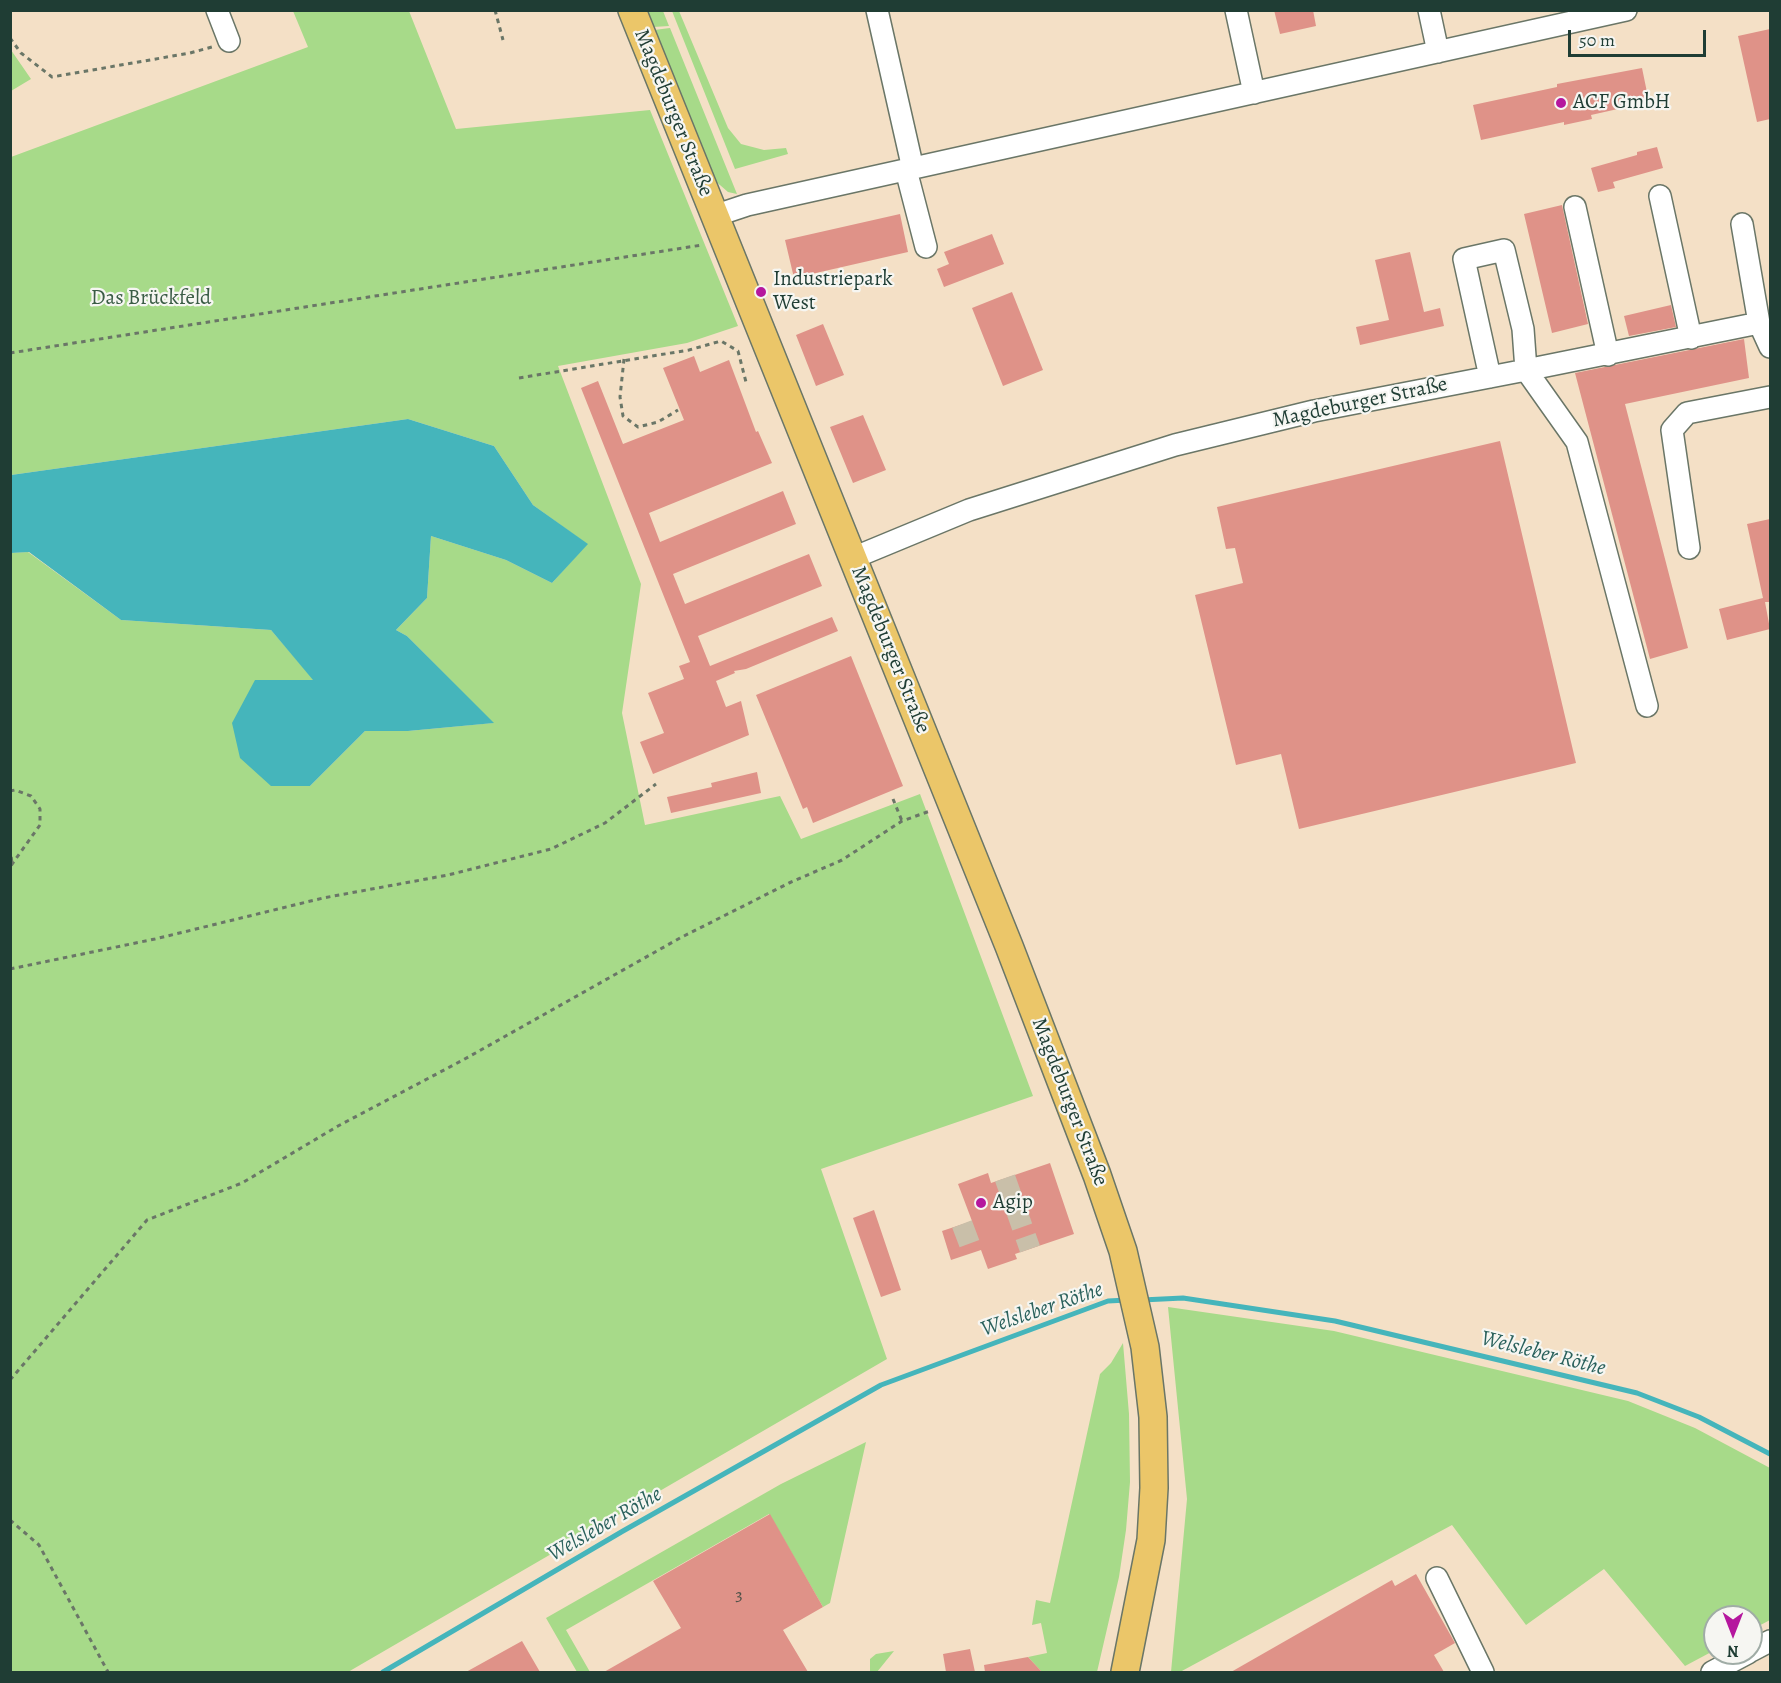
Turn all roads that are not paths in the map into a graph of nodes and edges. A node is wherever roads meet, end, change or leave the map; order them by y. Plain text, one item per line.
1 (217, 10) edge
2 (632, 10) edge
3 (877, 10) edge
4 (1236, 10) edge
5 (1429, 10) edge
6 (1626, 10) edge
7 (229, 41) road end
8 (1438, 52) junction
9 (1254, 93) junction
10 (909, 170) junction
11 (1660, 196) dead end
12 (1575, 207) dead end
13 (1742, 224) dead end
14 (719, 227) junction
15 (926, 247) dead end
16 (1759, 323) junction
17 (1690, 338) junction
18 (1770, 347) edge
19 (1608, 355) junction
20 (1526, 370) junction
21 (1490, 377) junction
22 (1770, 397) edge
23 (1689, 548) dead end
24 (853, 558) junction
25 (1647, 706) dead end
26 (1437, 1578) dead end
27 (1125, 1672) edge
28 (1483, 1672) edge

1 - 7 street
2 - 14 main road, Magdeburger Straße
3 - 10 street
4 - 9 street
5 - 8 street
6 - 8 street, Magdeburger Straße
8 - 9 street, Magdeburger Straße
9 - 10 street, Magdeburger Straße
10 - 14 street, Magdeburger Straße
10 - 15 street
11 - 17 street
12 - 19 street
13 - 16 street
14 - 24 main road, Magdeburger Straße
16 - 17 street, Magdeburger Straße
16 - 18 street
17 - 19 street, Magdeburger Straße
19 - 20 street, Magdeburger Straße
20 - 21 street, Magdeburger Straße
20 - 21 street
20 - 25 street
21 - 24 street, Magdeburger Straße
22 - 23 street
24 - 27 main road, Magdeburger Straße
26 - 28 street

